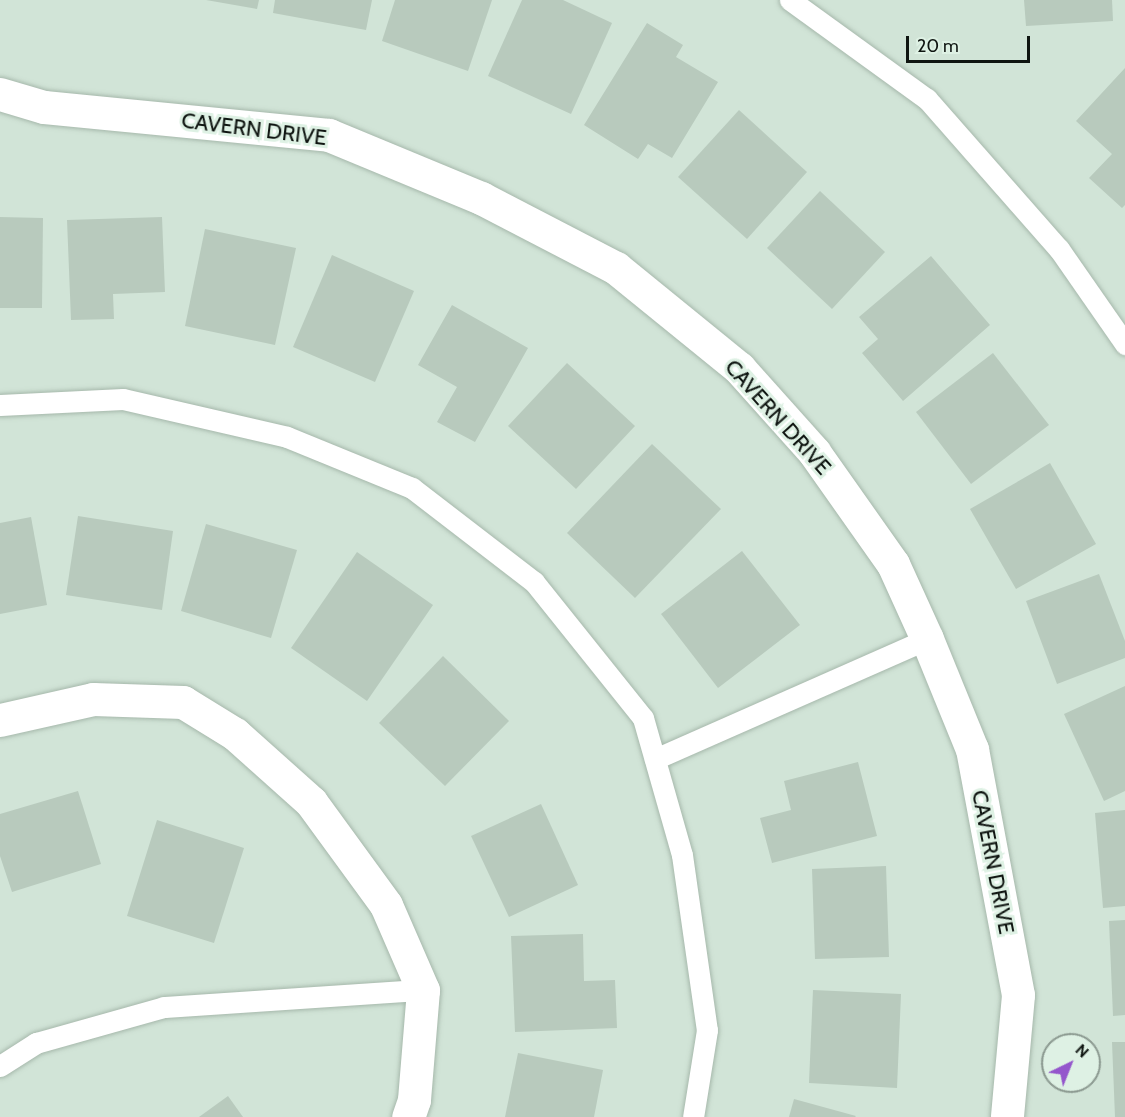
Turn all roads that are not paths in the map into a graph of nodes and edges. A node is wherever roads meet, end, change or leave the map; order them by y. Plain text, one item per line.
1 (790, 0) edge
2 (0, 94) edge
3 (1125, 344) edge
4 (0, 405) edge
5 (927, 639) junction
6 (0, 720) edge
7 (655, 759) junction
8 (423, 990) junction
9 (0, 1066) edge
10 (408, 1117) edge
11 (693, 1117) edge
12 (1007, 1117) edge

1 - 3 lane
2 - 5 street, CAVERN DRIVE
4 - 7 lane
5 - 7 lane
5 - 12 street, CAVERN DRIVE
6 - 8 street
7 - 11 lane
8 - 9 lane
8 - 10 street

